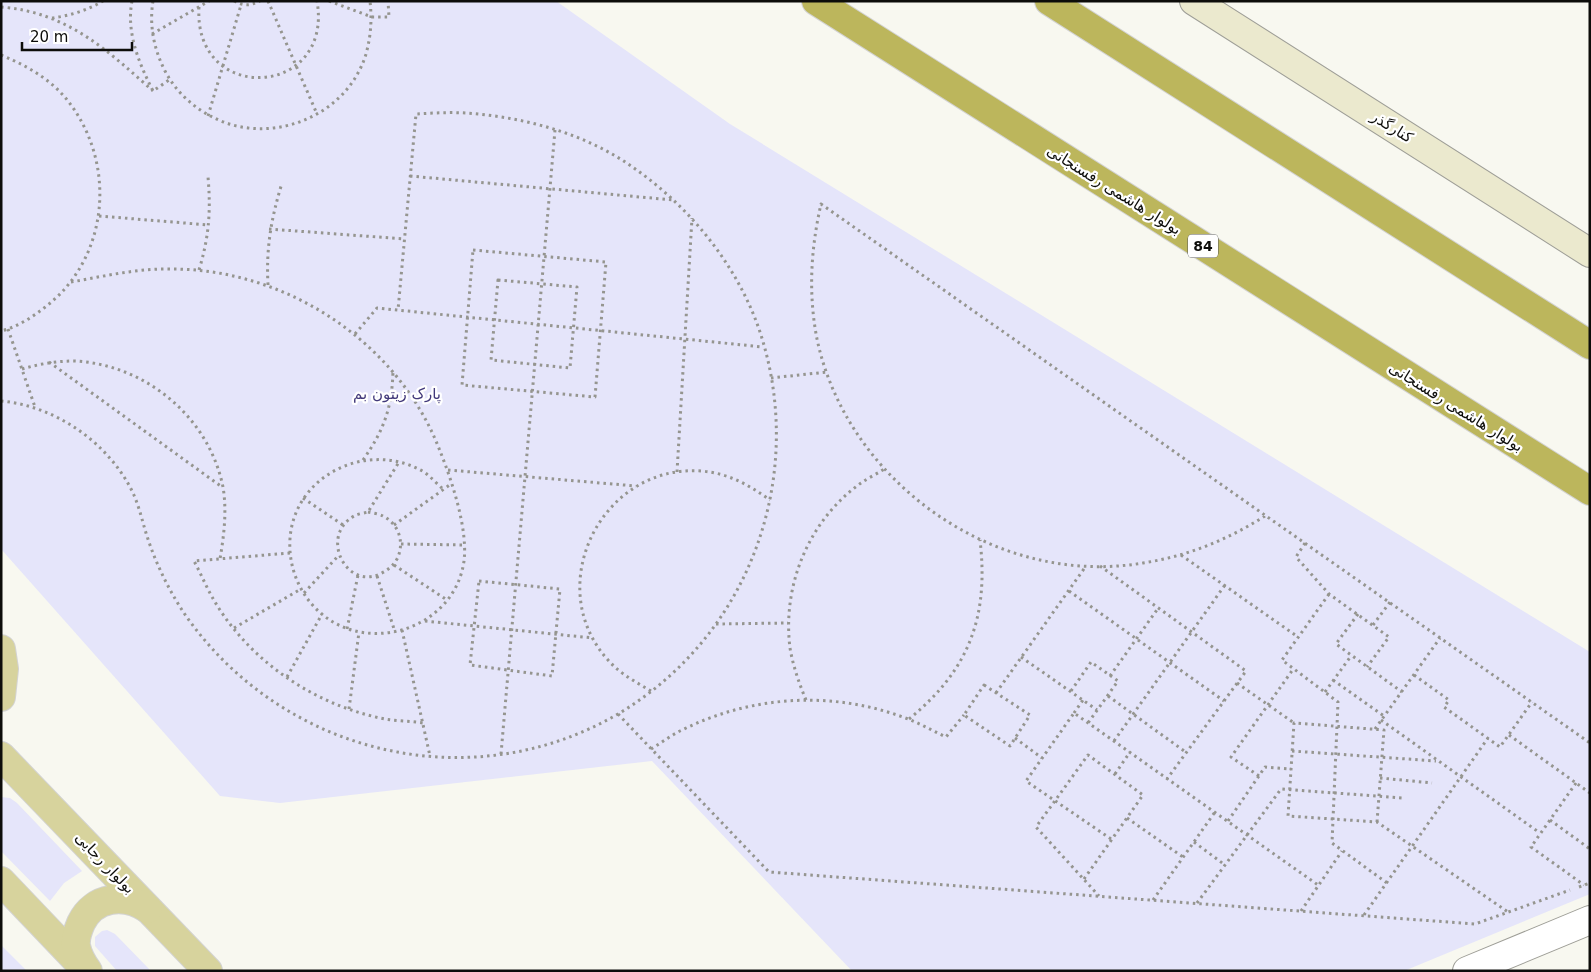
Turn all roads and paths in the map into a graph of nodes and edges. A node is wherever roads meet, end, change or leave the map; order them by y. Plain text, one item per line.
1 (103, 1) edge
2 (132, 1) edge
3 (153, 1) edge
4 (209, 1) edge
5 (234, 1) edge
6 (260, 1) edge
7 (268, 1) edge
8 (317, 1) edge
9 (329, 1) edge
10 (370, 1) edge
11 (388, 1) edge
12 (816, 1) edge
13 (1049, 1) edge
14 (1194, 1) edge
15 (242, 5) junction
16 (1, 7) edge
17 (199, 7) junction
18 (372, 17) junction
19 (51, 18) junction
20 (152, 34) junction
21 (1, 55) edge
22 (296, 66) junction
23 (223, 67) junction
24 (169, 80) junction
25 (153, 91) junction
26 (317, 114) junction
27 (208, 116) junction
28 (556, 130) junction
29 (410, 176) junction
30 (208, 177) dead end
31 (282, 183) dead end
32 (550, 189) junction
33 (673, 200) junction
34 (99, 216) junction
35 (692, 218) junction
36 (209, 225) junction
37 (269, 229) junction
38 (404, 239) junction
39 (1590, 253) edge
40 (544, 257) junction
41 (199, 270) junction
42 (71, 282) junction
43 (542, 284) junction
44 (268, 285) junction
45 (398, 310) junction
46 (467, 318) junction
47 (495, 320) junction
48 (538, 324) junction
49 (573, 328) junction
50 (8, 329) junction
51 (600, 330) junction
52 (1, 331) edge
53 (355, 334) junction
54 (684, 339) junction
55 (1590, 346) edge
56 (764, 347) junction
57 (48, 362) junction
58 (534, 364) junction
59 (22, 369) junction
60 (393, 371) junction
61 (827, 372) junction
62 (771, 378) junction
63 (532, 392) junction
64 (1, 401) edge
65 (35, 408) junction
66 (362, 460) junction
67 (399, 462) junction
68 (884, 469) junction
69 (448, 470) junction
70 (677, 472) junction
71 (525, 477) junction
72 (451, 484) junction
73 (636, 486) junction
74 (223, 488) junction
75 (443, 489) junction
76 (1590, 491) edge
77 (303, 498) junction
78 (770, 500) junction
79 (368, 512) junction
80 (1265, 516) junction
81 (343, 525) junction
82 (394, 525) junction
83 (980, 540) junction
84 (401, 544) junction
85 (1305, 544) junction
86 (465, 545) junction
87 (290, 553) junction
88 (339, 555) junction
89 (1181, 555) junction
90 (220, 559) junction
91 (394, 565) junction
92 (1086, 566) junction
93 (1100, 566) junction
94 (358, 574) junction
95 (377, 576) junction
96 (515, 585) junction
97 (1225, 585) junction
98 (301, 589) junction
99 (1069, 590) junction
100 (304, 594) junction
101 (1329, 594) junction
102 (447, 600) junction
103 (1390, 602) junction
104 (1158, 607) junction
105 (322, 614) junction
106 (1358, 614) junction
107 (424, 621) junction
108 (788, 623) junction
109 (716, 624) junction
110 (1373, 625) junction
111 (474, 626) junction
112 (234, 628) junction
113 (347, 629) junction
114 (402, 630) junction
115 (512, 630) junction
116 (359, 632) junction
117 (394, 632) junction
118 (1192, 632) junction
119 (556, 634) junction
120 (1298, 637) junction
121 (593, 638) junction
122 (1440, 638) junction
123 (1136, 639) junction
124 (1, 649) edge
125 (1351, 656) junction
126 (1022, 657) junction
127 (1170, 663) junction
128 (1367, 667) junction
129 (1294, 668) junction
130 (508, 670) junction
131 (1414, 675) junction
132 (1110, 676) junction
133 (287, 678) junction
134 (1333, 680) junction
135 (1237, 683) junction
136 (651, 691) junction
137 (1071, 691) junction
138 (1325, 692) junction
139 (1402, 692) junction
140 (996, 693) junction
141 (1108, 696) junction
142 (1, 697) edge
143 (806, 700) junction
144 (1083, 700) junction
145 (1224, 701) junction
146 (1532, 702) junction
147 (1268, 704) junction
148 (348, 709) junction
149 (1097, 710) junction
150 (1074, 713) junction
151 (618, 714) junction
152 (1133, 714) junction
153 (964, 715) junction
154 (1384, 716) junction
155 (909, 719) junction
156 (1381, 720) junction
157 (423, 723) junction
158 (1088, 723) junction
159 (1294, 723) junction
160 (1337, 726) junction
161 (1374, 729) junction
162 (1509, 735) junction
163 (1015, 738) junction
164 (1488, 738) junction
165 (1114, 741) junction
166 (1590, 743) edge
167 (651, 749) junction
168 (1292, 751) junction
169 (1130, 752) junction
170 (1187, 753) junction
171 (501, 754) junction
172 (1336, 754) junction
173 (1, 756) edge
174 (430, 756) junction
175 (1382, 757) junction
176 (1042, 758) junction
177 (1438, 761) junction
178 (1291, 769) junction
179 (1115, 774) junction
180 (1259, 776) junction
181 (1461, 777) junction
182 (1380, 778) junction
183 (1167, 779) junction
184 (1432, 783) dead end
185 (1576, 783) junction
186 (1290, 790) junction
187 (1334, 793) junction
188 (1590, 793) edge
189 (1379, 796) junction
190 (1403, 798) dead end
191 (1055, 801) junction
192 (1215, 812) junction
193 (1127, 818) junction
194 (1333, 819) junction
195 (1550, 820) junction
196 (1228, 821) junction
197 (1377, 822) junction
198 (1540, 833) junction
199 (1248, 835) junction
200 (1111, 839) junction
201 (1194, 842) junction
202 (1412, 846) junction
203 (1590, 848) edge
204 (1342, 851) junction
205 (1183, 857) junction
206 (1225, 865) junction
207 (1084, 879) junction
208 (1, 882) edge
209 (1387, 883) junction
210 (1590, 883) edge
211 (1318, 885) junction
212 (1584, 885) junction
213 (1100, 896) junction
214 (1152, 900) junction
215 (1197, 904) junction
216 (151, 911) junction
217 (1301, 911) junction
218 (1508, 912) junction
219 (1363, 916) junction
220 (1590, 920) edge
221 (87, 971) edge
222 (208, 971) edge
223 (1467, 971) edge

1 - 19 path
2 - 25 path
3 - 20 path
4 - 17 path
5 - 15 path
6 - 15 path
7 - 22 path
8 - 22 path
9 - 18 path
10 - 18 path
11 - 18 path
12 - 76 highway, بولوار هاشمی رفسنجانی / 84
13 - 55 highway
14 - 39 street, کنارگذر
15 - 23 path
16 - 19 path
17 - 20 path
17 - 23 path
18 - 26 path
19 - 25 path
20 - 24 path
21 - 34 path
22 - 23 path
22 - 26 path
23 - 27 path
24 - 25 path
24 - 27 path
26 - 27 path
28 - 29 path
28 - 32 path
28 - 33 path
29 - 32 path
29 - 38 path
30 - 36 path
31 - 37 path
32 - 33 path
32 - 40 path
33 - 35 path
34 - 36 path
34 - 42 path
35 - 54 path
35 - 56 path
36 - 41 path
37 - 38 path
37 - 44 path
38 - 45 path
40 - 43 path
40 - 46 path
40 - 51 path
41 - 42 path
41 - 44 path
42 - 50 path
43 - 47 path
43 - 48 path
43 - 49 path
44 - 53 path
45 - 46 path
45 - 53 path
46 - 47 path
46 - 63 path
47 - 48 path
47 - 58 path
48 - 49 path
48 - 58 path
49 - 51 path
49 - 58 path
50 - 52 path
50 - 59 path
51 - 54 path
51 - 63 path
53 - 60 path
54 - 56 path
54 - 70 path
56 - 62 path
57 - 59 path
57 - 74 path
57 - 74 path
58 - 63 path
59 - 65 path
60 - 66 path
60 - 69 path
61 - 62 path
61 - 68 path
61 - 80 path
62 - 78 path
63 - 71 path
64 - 65 path
65 - 174 path
66 - 67 path
66 - 77 path
67 - 75 path
67 - 79 path
68 - 83 path
68 - 108 path
69 - 71 path
69 - 72 path
70 - 73 path
70 - 78 path
71 - 73 path
71 - 96 path
72 - 75 path
72 - 86 path
73 - 121 path
74 - 90 path
75 - 82 path
77 - 81 path
77 - 87 path
78 - 109 path
79 - 81 path
79 - 82 path
80 - 85 path
80 - 89 path
81 - 88 path
82 - 84 path
83 - 92 path
83 - 155 path
84 - 86 path
84 - 91 path
85 - 101 path
85 - 103 path
86 - 102 path
87 - 90 path
87 - 98 path
88 - 94 path
88 - 100 path
89 - 93 path
89 - 97 path
90 - 112 path
91 - 95 path
91 - 102 path
92 - 93 path
92 - 99 path
93 - 104 path
94 - 95 path
94 - 113 path
95 - 117 path
96 - 111 path
96 - 115 path
96 - 119 path
97 - 118 path
97 - 120 path
98 - 100 path
98 - 112 path
99 - 123 path
99 - 126 path
100 - 105 path
101 - 106 path
101 - 120 path
102 - 107 path
103 - 110 path
103 - 122 path
104 - 118 path
104 - 123 path
105 - 113 path
105 - 133 path
106 - 110 path
106 - 125 path
107 - 111 path
107 - 114 path
108 - 109 path
108 - 143 path
109 - 136 path
110 - 128 path
111 - 115 path
111 - 130 path
112 - 133 path
113 - 116 path
114 - 117 path
114 - 157 path
115 - 119 path
115 - 130 path
116 - 117 path
116 - 148 path
118 - 127 path
118 - 135 path
119 - 121 path
119 - 130 path
120 - 129 path
121 - 136 path
122 - 131 path
122 - 146 path
123 - 127 path
123 - 132 path
124 - 142 main road
125 - 128 path
125 - 134 path
126 - 137 path
126 - 140 path
127 - 145 path
127 - 152 path
128 - 139 path
129 - 138 path
129 - 147 path
130 - 171 path
131 - 139 path
131 - 164 path
132 - 137 path
132 - 141 path
133 - 148 path
134 - 138 path
134 - 154 path
135 - 145 path
135 - 147 path
136 - 151 path
137 - 144 path
138 - 160 path
139 - 154 path
140 - 153 path
140 - 163 path
141 - 149 path
141 - 152 path
143 - 155 path
143 - 167 path
144 - 149 path
144 - 150 path
145 - 170 path
146 - 162 path
146 - 166 path
147 - 159 path
147 - 180 path
148 - 157 path
149 - 158 path
150 - 158 path
150 - 176 path
151 - 167 path
151 - 171 path
152 - 165 path
152 - 170 path
153 - 155 path
153 - 163 path
154 - 156 path
156 - 161 path
156 - 177 path
157 - 174 path
158 - 165 path
159 - 160 path
159 - 168 path
160 - 161 path
160 - 172 path
161 - 175 path
162 - 164 path
162 - 185 path
163 - 176 path
164 - 181 path
165 - 169 path
167 - 213 path
168 - 172 path
168 - 178 path
169 - 179 path
169 - 183 path
170 - 183 path
171 - 174 path
172 - 175 path
172 - 187 path
173 - 216 main road, بولوار رجایی
175 - 177 path
175 - 182 path
176 - 191 path
177 - 181 path
178 - 180 path
178 - 186 path
179 - 191 path
179 - 193 path
180 - 196 path
181 - 198 path
181 - 202 path
182 - 184 path
182 - 189 path
183 - 192 path
185 - 188 path
185 - 195 path
186 - 187 path
186 - 194 path
186 - 199 path
187 - 189 path
187 - 194 path
189 - 190 path
189 - 197 path
191 - 200 path
191 - 207 path
192 - 196 path
192 - 201 path
193 - 200 path
193 - 205 path
194 - 197 path
194 - 204 path
195 - 198 path
195 - 203 path
196 - 199 path
197 - 202 path
198 - 212 path
199 - 206 path
199 - 211 path
200 - 207 path
201 - 205 path
201 - 206 path
202 - 209 path
202 - 218 path
204 - 209 path
204 - 211 path
205 - 214 path
206 - 215 path
207 - 213 path
208 - 221 main road
209 - 219 path
210 - 212 path
211 - 217 path
212 - 218 path
213 - 214 path
214 - 215 path
215 - 217 path
216 - 221 main road
216 - 222 main road, بولوار رجایی
217 - 219 path
218 - 219 path
220 - 223 street

